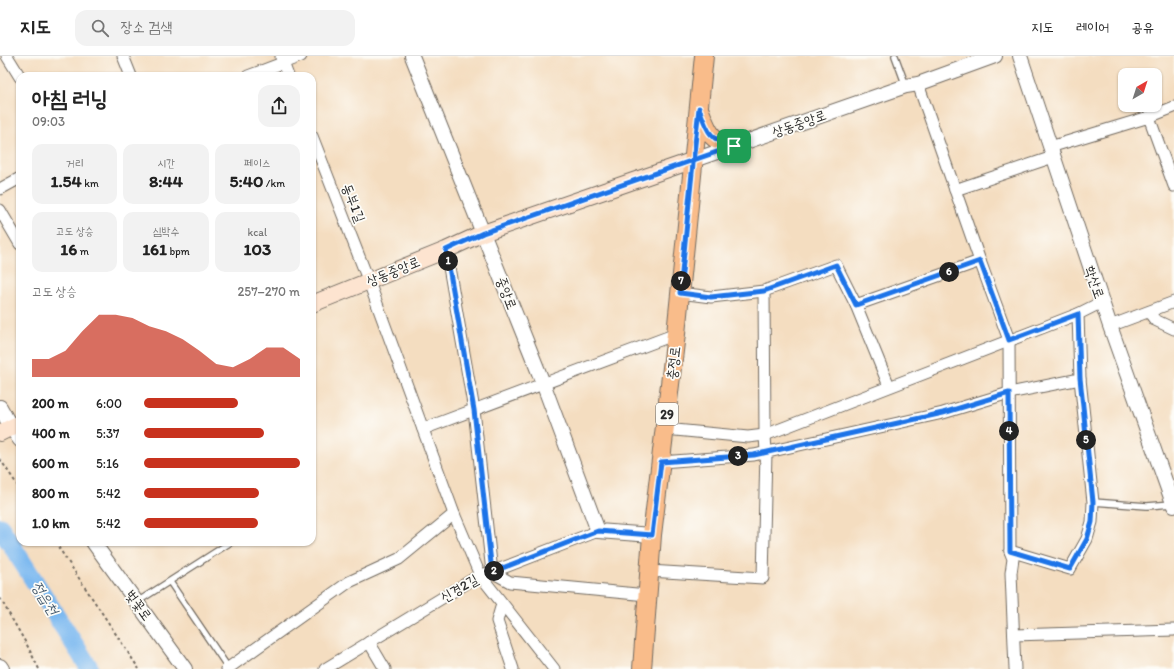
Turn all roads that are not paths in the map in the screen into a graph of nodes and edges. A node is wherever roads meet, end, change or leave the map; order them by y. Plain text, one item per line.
1 (7, 56) edge
2 (123, 56) edge
3 (301, 56) edge
4 (412, 56) edge
5 (704, 56) edge
6 (895, 56) edge
7 (995, 56) edge
8 (1020, 56) edge
9 (282, 59) edge
10 (17, 72) edge
11 (129, 72) edge
12 (256, 72) edge
13 (287, 72) edge
14 (912, 85) junction
15 (1174, 107) edge
16 (699, 108) junction
17 (1149, 116) junction
18 (316, 146) edge
19 (734, 146) junction
20 (1052, 152) junction
21 (694, 160) junction
22 (16, 180) edge
23 (1174, 186) edge
24 (0, 189) edge
25 (955, 190) junction
26 (0, 210) edge
27 (483, 233) junction
28 (16, 237) edge
29 (446, 250) junction
30 (980, 261) junction
31 (368, 282) junction
32 (764, 291) junction
33 (680, 293) junction
34 (316, 302) edge
35 (1102, 302) junction
36 (1174, 302) edge
37 (856, 305) junction
38 (1149, 312) junction
39 (1078, 314) junction
40 (1110, 326) junction
41 (1174, 329) edge
42 (676, 334) junction
43 (1009, 340) junction
44 (1080, 378) junction
45 (543, 384) junction
46 (889, 386) junction
47 (1009, 393) junction
48 (0, 407) edge
49 (474, 410) junction
50 (423, 429) junction
51 (665, 429) junction
52 (10, 431) edge
53 (765, 435) junction
54 (766, 452) junction
55 (661, 462) junction
56 (1093, 502) junction
57 (1174, 505) edge
58 (454, 514) junction
59 (598, 531) junction
60 (652, 535) junction
61 (96, 546) edge
62 (226, 546) edge
63 (1010, 551) junction
64 (649, 571) junction
65 (492, 572) junction
66 (480, 575) junction
67 (170, 582) junction
68 (646, 595) junction
69 (137, 602) junction
70 (502, 604) junction
71 (1174, 630) edge
72 (1014, 635) junction
73 (369, 642) junction
74 (0, 666) edge
75 (640, 668) edge
76 (2, 669) edge
77 (185, 669) edge
78 (229, 669) edge
79 (325, 669) edge
80 (385, 669) edge
81 (513, 669) edge
82 (554, 669) edge
83 (1015, 669) edge

1 - 10 street
2 - 11 street
3 - 9 street
4 - 27 street, 중앙로
5 - 16 main road, 충정로 / 29
6 - 14 lane
7 - 14 street, 상동중앙로
8 - 20 street, 학산로
9 - 12 street
9 - 13 street
14 - 19 street, 상동중앙로
14 - 25 street
15 - 17 street
16 - 19 main road
16 - 21 main road, 충정로 / 29
17 - 20 street
17 - 23 street
18 - 31 street, 동부1길
19 - 21 street, 상동중앙로
20 - 25 street
20 - 35 street, 학산로
21 - 27 main road, 상동중앙로
21 - 33 main road, 충정로 / 29
22 - 24 street
25 - 30 street
26 - 28 street
27 - 29 main road, 상동중앙로
27 - 45 street, 중앙로
29 - 31 main road, 상동중앙로
29 - 49 street
30 - 37 street
30 - 43 street
31 - 34 main road, 상동중앙로
31 - 50 street, 동부1길
32 - 33 street
32 - 37 street
32 - 53 street
33 - 42 main road, 충정로 / 29
35 - 39 street
35 - 40 street, 학산로
36 - 38 street
37 - 46 street
38 - 40 street
38 - 41 street
39 - 43 street
39 - 44 street
40 - 57 street, 학산로
42 - 45 street
42 - 51 main road, 충정로 / 29
43 - 46 street
43 - 47 street
44 - 47 street
44 - 56 street
45 - 49 street
45 - 59 street, 중앙로
46 - 53 street
47 - 54 street
47 - 63 street
48 - 52 street
49 - 50 street
49 - 65 street
50 - 58 street, 동부1길
51 - 53 street
51 - 55 main road, 충정로 / 29
53 - 54 street
54 - 55 street
54 - 64 street
55 - 60 main road, 충정로 / 29
56 - 57 lane
56 - 63 street
58 - 66 street, 동부1길
58 - 78 street
59 - 60 street, 신경2길
59 - 65 street, 신경2길
60 - 64 main road, 충정로 / 29
61 - 69 street, 벚꽃로
62 - 67 lane
63 - 72 street
64 - 68 main road, 충정로 / 29
65 - 66 street, 신경2길
65 - 68 street
66 - 70 street, 동부1길
66 - 73 street, 신경2길
67 - 69 lane
67 - 78 lane
68 - 75 main road, 충정로 / 29
69 - 77 street, 벚꽃로
70 - 81 street
70 - 82 street, 동부1길
71 - 72 street
72 - 83 street
73 - 79 street, 신경2길
73 - 80 street
74 - 76 street

